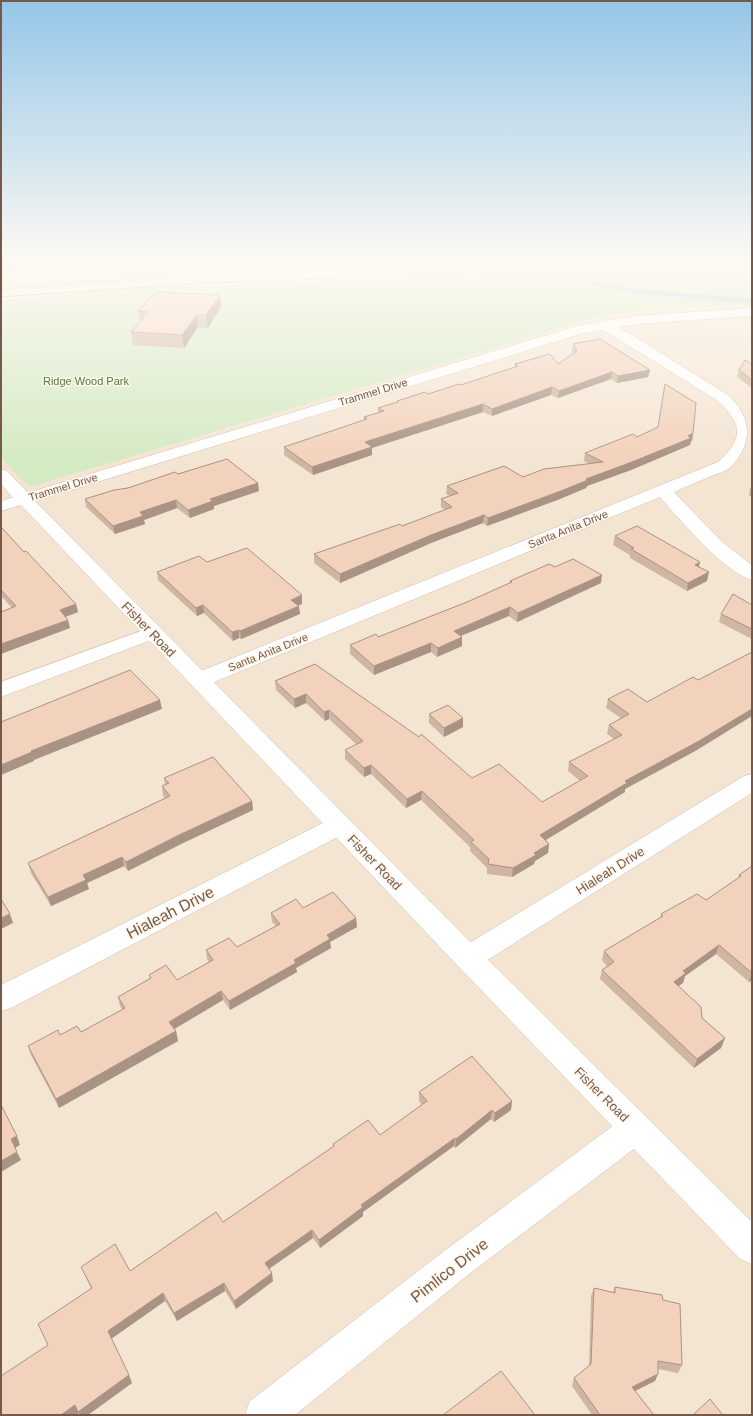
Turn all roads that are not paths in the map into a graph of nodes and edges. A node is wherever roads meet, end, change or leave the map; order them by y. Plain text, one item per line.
1 (585, 329) edge
2 (612, 329) edge
3 (1, 474) edge
4 (663, 490) junction
5 (12, 503) edge
6 (752, 574) edge
7 (152, 633) junction
8 (199, 680) junction
9 (1, 690) edge
10 (752, 782) edge
11 (340, 825) junction
12 (468, 958) junction
13 (1, 999) edge
14 (636, 1128) junction
15 (752, 1247) edge
16 (264, 1415) edge

1 - 5 street, Trammel Drive
2 - 4 street, Santa Anita Drive
3 - 5 street, Fisher Road
4 - 6 street
4 - 8 street, Santa Anita Drive
5 - 7 street, Fisher Road
7 - 8 street, Fisher Road
7 - 9 street
8 - 11 street, Fisher Road
10 - 12 street, Hialeah Drive
11 - 12 street, Fisher Road
11 - 13 street, Hialeah Drive
12 - 14 street, Fisher Road
14 - 15 street, Fisher Road
14 - 16 street, Pimlico Drive

